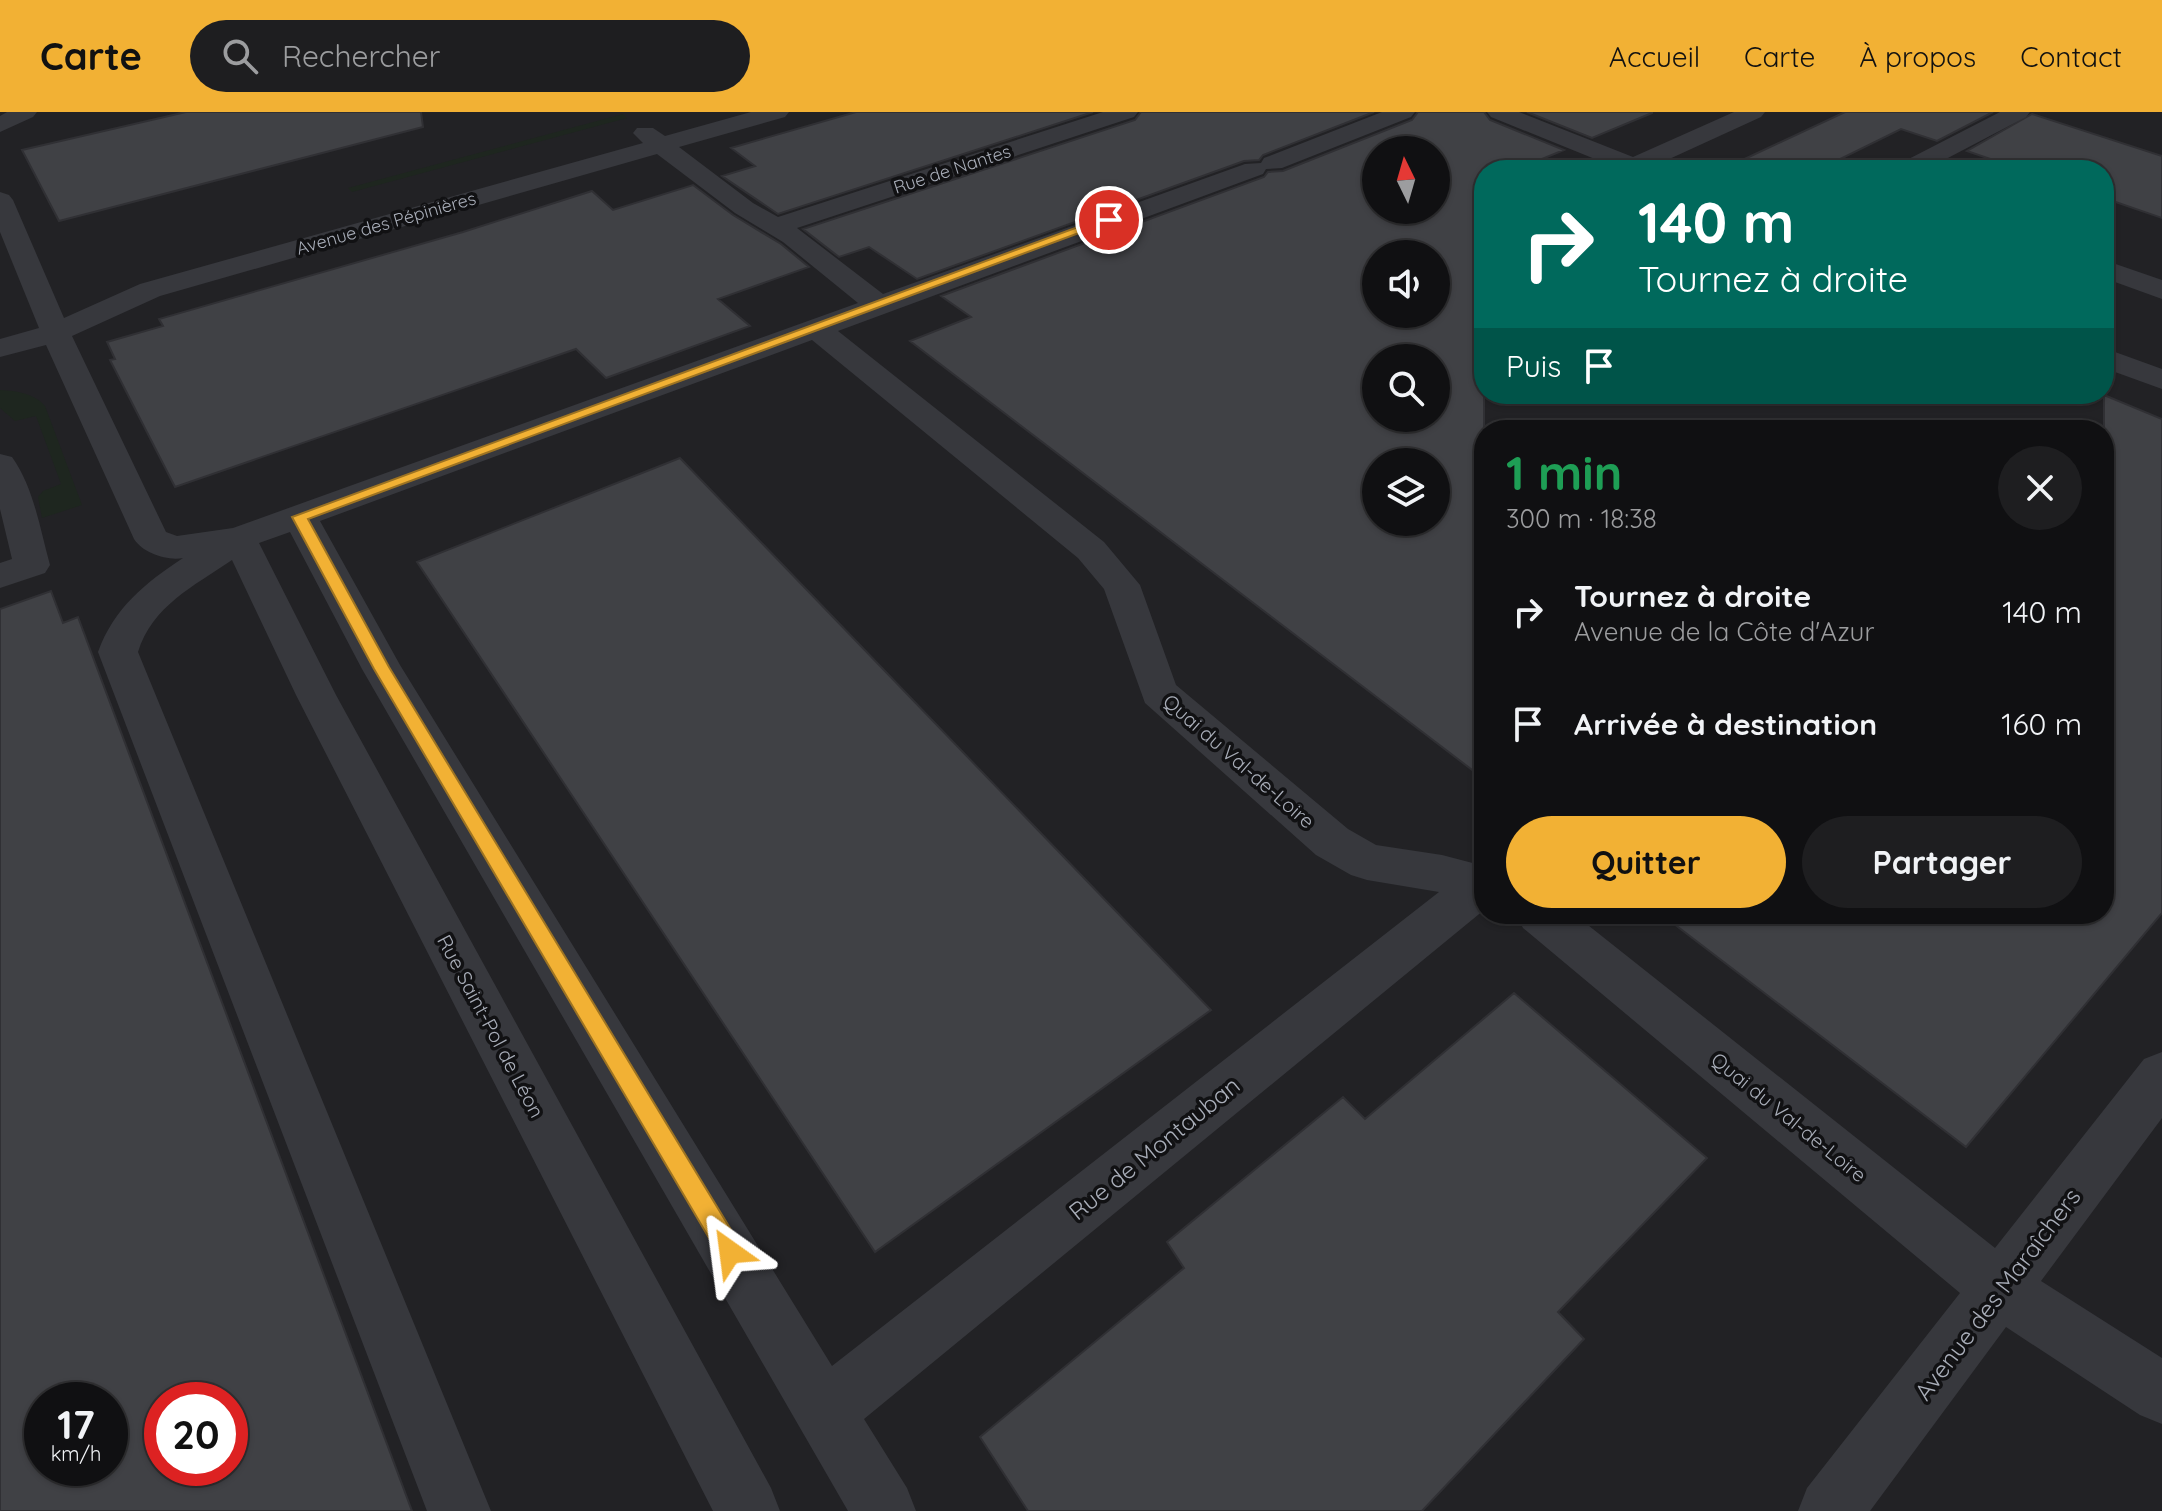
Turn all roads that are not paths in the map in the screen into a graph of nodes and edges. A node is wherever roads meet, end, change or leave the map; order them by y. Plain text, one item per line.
1 (25, 112) edge
2 (720, 112) edge
3 (777, 112) edge
4 (1126, 112) edge
5 (1403, 112) edge
6 (1499, 112) edge
7 (1753, 112) edge
8 (2018, 112) edge
9 (0, 125) edge
10 (652, 139) junction
11 (1619, 160) edge
12 (1655, 160) edge
13 (1925, 160) edge
14 (0, 200) edge
15 (777, 226) junction
16 (2114, 272) edge
17 (97, 286) dead end
18 (2162, 290) edge
19 (71, 294) dead end
20 (879, 305) junction
21 (816, 328) junction
22 (56, 331) junction
23 (0, 348) edge
24 (2114, 361) edge
25 (0, 367) edge
26 (2162, 380) edge
27 (0, 464) edge
28 (300, 517) junction
29 (239, 538) junction
30 (0, 576) edge
31 (1474, 883) edge
32 (1474, 892) edge
33 (1552, 924) edge
34 (2162, 1076) edge
35 (2000, 1289) junction
36 (2162, 1393) edge
37 (825, 1411) junction
38 (876, 1508) edge
39 (459, 1511) edge
40 (748, 1511) edge
41 (1830, 1511) edge

1 - 9 street
2 - 10 street, Avenue des Pépinières
3 - 10 street, Avenue des Pépinières
4 - 15 street, Rue de Nantes
5 - 20 street
6 - 11 street
7 - 12 street
8 - 13 street
10 - 15 street
10 - 17 street, Avenue des Pépinières
10 - 22 street, Avenue des Pépinières
14 - 22 street
15 - 20 street
16 - 18 street
19 - 22 street, Avenue des Pépinières
20 - 21 street
21 - 28 street
21 - 31 street, Quai du Val-de-Loire
22 - 23 street, Avenue des Pépinières
22 - 25 street
22 - 29 street
24 - 26 street
27 - 30 street
28 - 29 street
28 - 37 street
29 - 39 street
29 - 40 street, Rue Saint-Pol de Léon
32 - 37 street, Rue de Montauban
33 - 35 street, Quai du Val-de-Loire
34 - 35 street, Avenue des Maraîchers
35 - 36 street, Quai du Val-de-Loire
35 - 41 street, Avenue des Maraîchers
37 - 38 street

